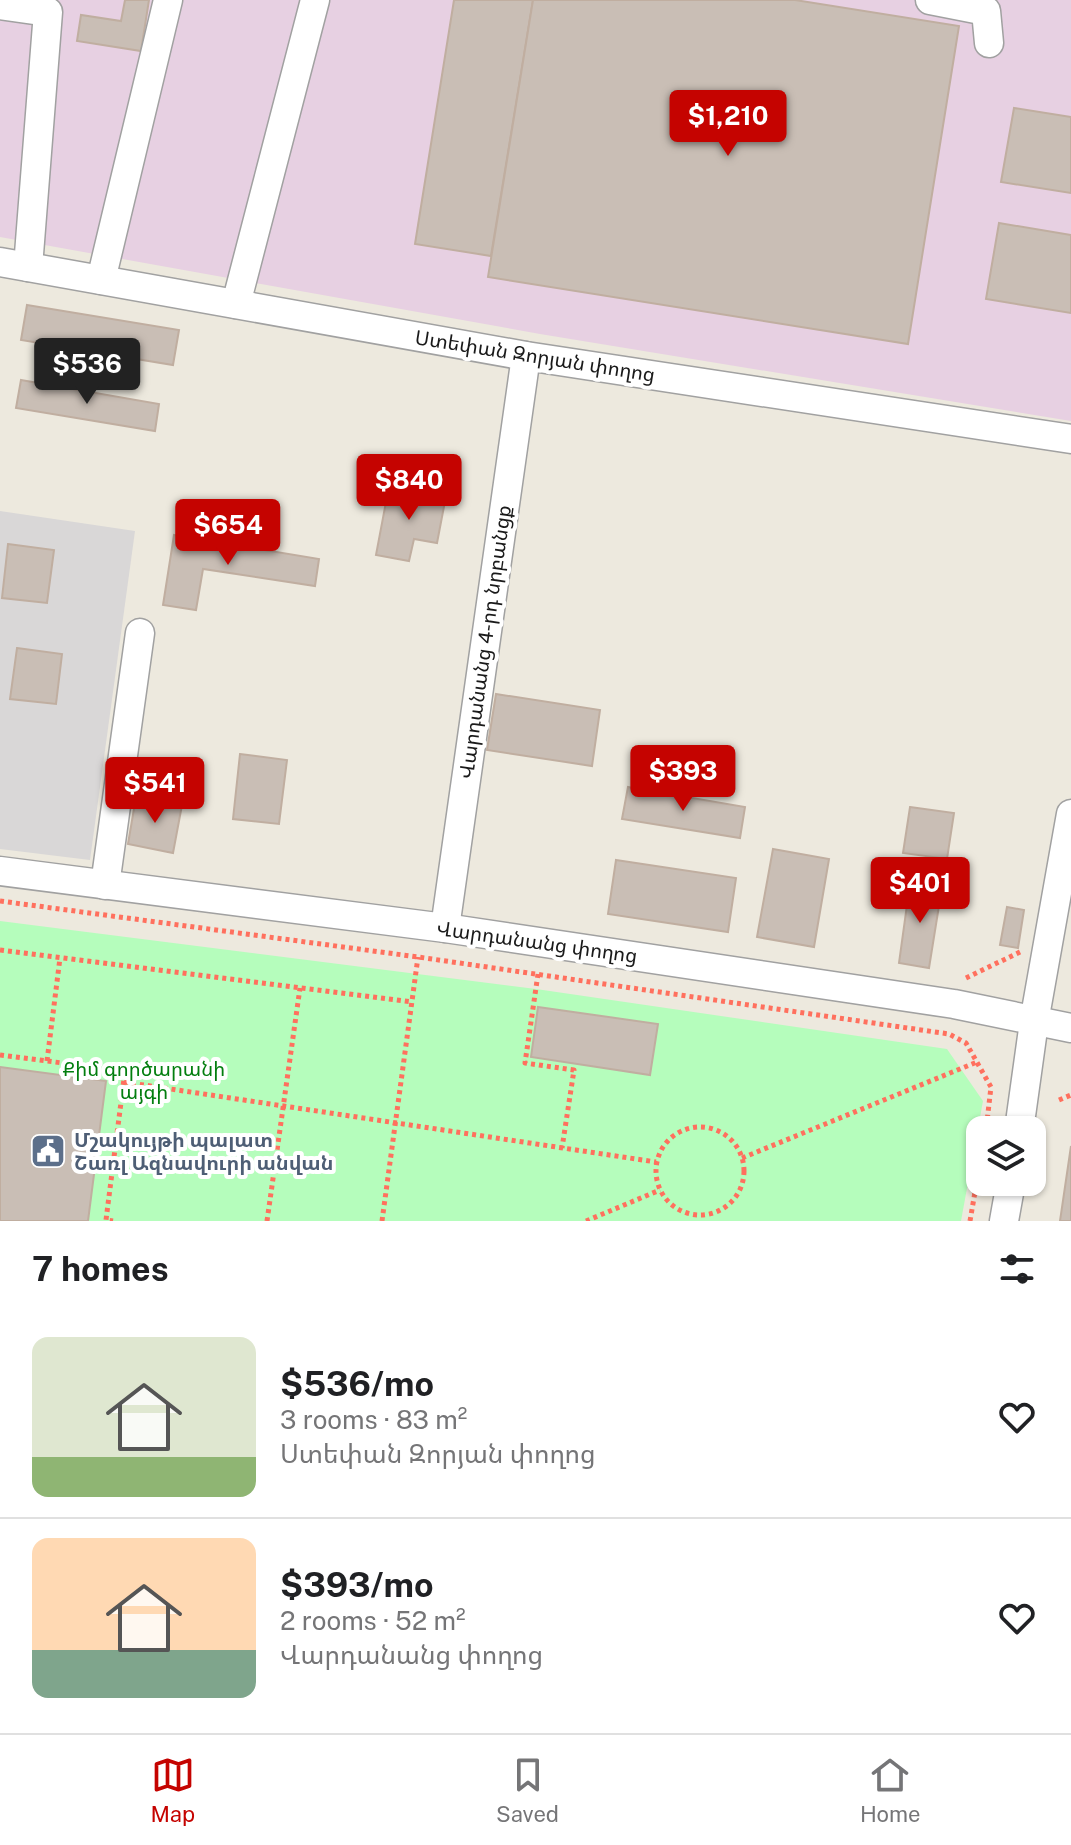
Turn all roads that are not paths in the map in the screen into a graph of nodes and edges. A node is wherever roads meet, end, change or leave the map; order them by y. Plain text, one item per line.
1 (168, 0) edge
2 (315, 0) edge
3 (930, 0) edge
4 (0, 5) edge
5 (989, 43) dead end
6 (0, 262) edge
7 (28, 267) junction
8 (101, 280) junction
9 (236, 304) junction
10 (526, 356) junction
11 (1071, 439) edge
12 (140, 633) dead end
13 (1071, 814) edge
14 (0, 871) edge
15 (105, 885) junction
16 (445, 928) junction
17 (1034, 1022) junction
18 (1071, 1028) edge
19 (1021, 1116) edge
20 (1008, 1196) edge
21 (1004, 1221) edge

1 - 8 street
2 - 9 street
3 - 5 street
4 - 7 street
6 - 7 street, Ստեփան Զորյան փողոց
7 - 8 street, Ստեփան Զորյան փողոց
8 - 9 street, Ստեփան Զորյան փողոց
9 - 10 street, Ստեփան Զորյան փողոց
10 - 11 street, Ստեփան Զորյան փողոց
10 - 16 street, Վարդանանց 4-րդ նրբանցք
12 - 15 street
13 - 17 street
14 - 15 street, Վարդանանց փողոց
15 - 16 street, Վարդանանց փողոց
16 - 17 street, Վարդանանց փողոց
17 - 18 street, Վարդանանց փողոց
17 - 19 street
20 - 21 street

